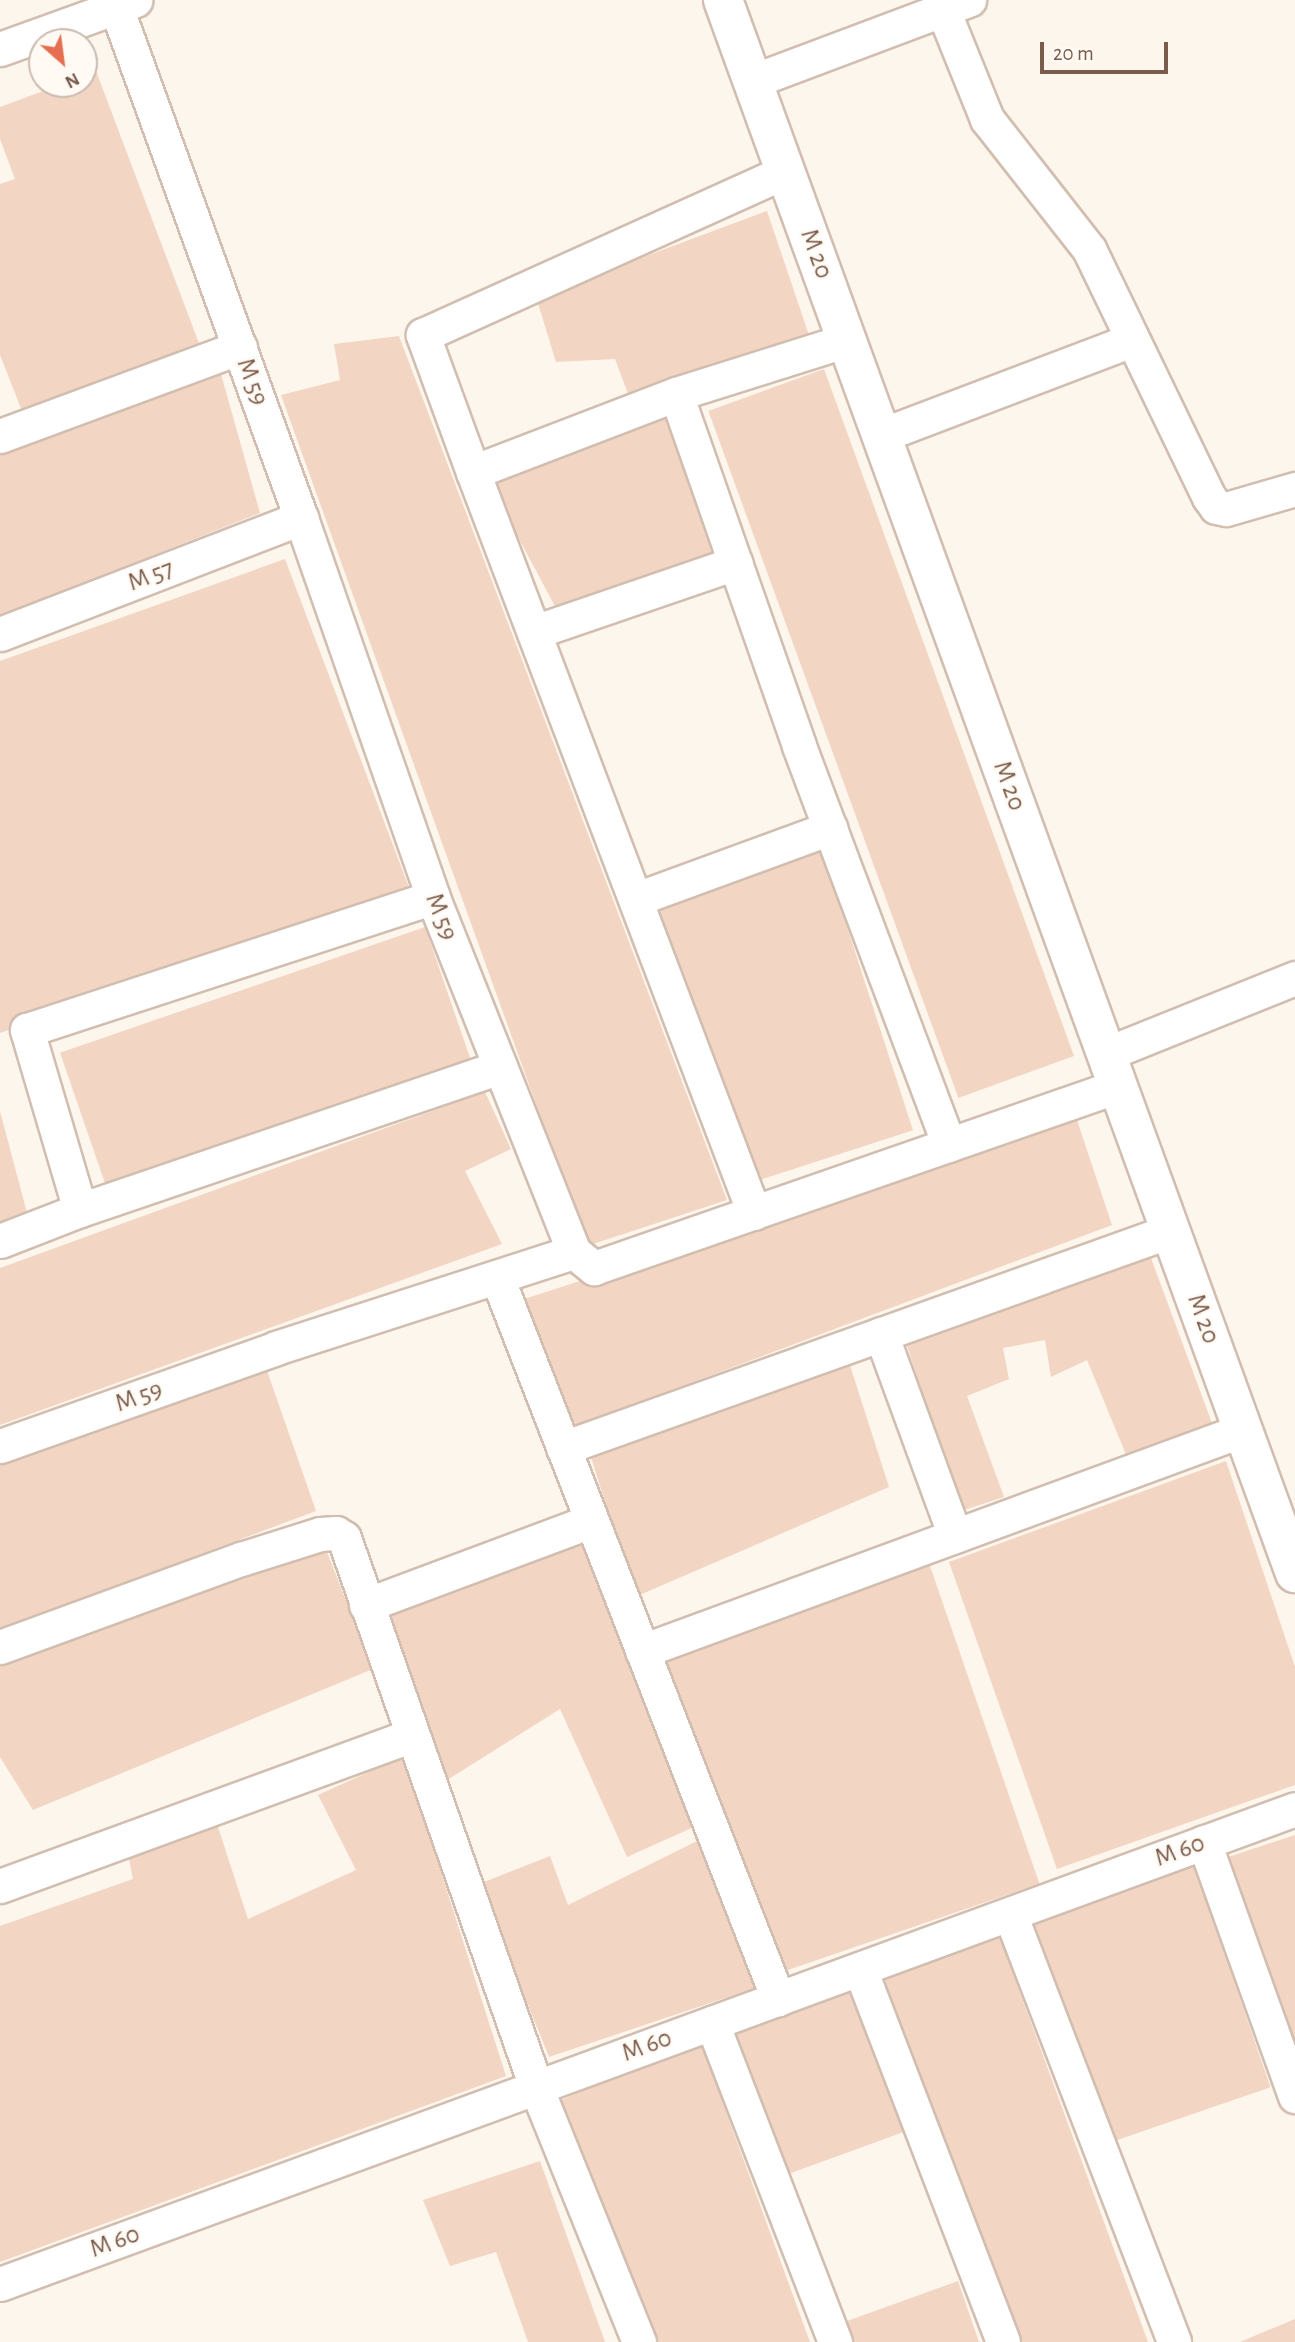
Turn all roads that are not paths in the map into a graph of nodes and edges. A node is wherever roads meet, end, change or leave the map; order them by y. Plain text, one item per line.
1 (723, 0) edge
2 (126, 4) edge
3 (956, 5) edge
4 (0, 49) edge
5 (753, 81) junction
6 (786, 171) junction
7 (847, 340) junction
8 (1132, 340) junction
9 (240, 347) junction
10 (676, 394) junction
11 (882, 435) junction
12 (0, 436) edge
13 (473, 472) junction
14 (1295, 489) edge
15 (301, 518) junction
16 (735, 564) junction
17 (534, 632) junction
18 (0, 634) edge
19 (830, 828) junction
20 (433, 897) junction
21 (636, 899) junction
22 (1295, 978) edge
23 (500, 1066) junction
24 (1112, 1070) junction
25 (949, 1145) junction
26 (80, 1210) junction
27 (754, 1213) junction
28 (1170, 1231) junction
29 (0, 1241) edge
30 (574, 1252) junction
31 (496, 1277) junction
32 (881, 1334) junction
33 (1243, 1430) junction
34 (0, 1446) edge
35 (563, 1448) junction
36 (591, 1521) junction
37 (955, 1536) junction
38 (1295, 1573) edge
39 (366, 1605) junction
40 (0, 1647) edge
41 (642, 1651) junction
42 (412, 1735) junction
43 (1295, 1809) edge
44 (1204, 1842) junction
45 (0, 1886) edge
46 (1010, 1914) junction
47 (860, 1969) junction
48 (778, 1999) junction
49 (712, 2023) junction
50 (536, 2087) junction
51 (1295, 2096) edge
52 (0, 2284) edge
53 (639, 2342) edge
54 (835, 2342) edge
55 (1003, 2342) edge
56 (1174, 2342) edge

1 - 5 street, M 20
2 - 4 street
2 - 9 street, M 59
3 - 5 street
3 - 8 street
5 - 6 street, M 20
6 - 7 street, M 20
6 - 13 street
7 - 10 street
7 - 11 street, M 20
8 - 11 street
8 - 14 street
9 - 12 street
9 - 15 street, M 59
10 - 13 street
10 - 16 street
11 - 24 street, M 20
13 - 17 street
15 - 18 street, M 57
15 - 20 street, M 59
16 - 17 street
16 - 19 street
17 - 21 street
19 - 21 street
19 - 25 street
20 - 23 street, M 59
20 - 26 street
21 - 27 street
22 - 24 street
23 - 26 street
23 - 30 street, M 59
24 - 25 street
24 - 28 street, M 20
25 - 27 street
26 - 29 street
27 - 30 street
28 - 32 street
28 - 33 street, M 20
30 - 31 street, M 59
31 - 34 street, M 59
31 - 35 street
32 - 35 street
32 - 37 street
33 - 37 street
33 - 38 street, M 20
35 - 36 street
36 - 39 street
36 - 41 street
37 - 41 street
39 - 40 street
39 - 42 street
41 - 48 street
42 - 45 street
42 - 50 street
43 - 44 street, M 60
44 - 46 street, M 60
44 - 51 street
46 - 47 street, M 60
46 - 56 street
47 - 48 street, M 60
47 - 55 street
48 - 49 street, M 60
49 - 50 street, M 60
49 - 54 street
50 - 52 street, M 60
50 - 53 street

